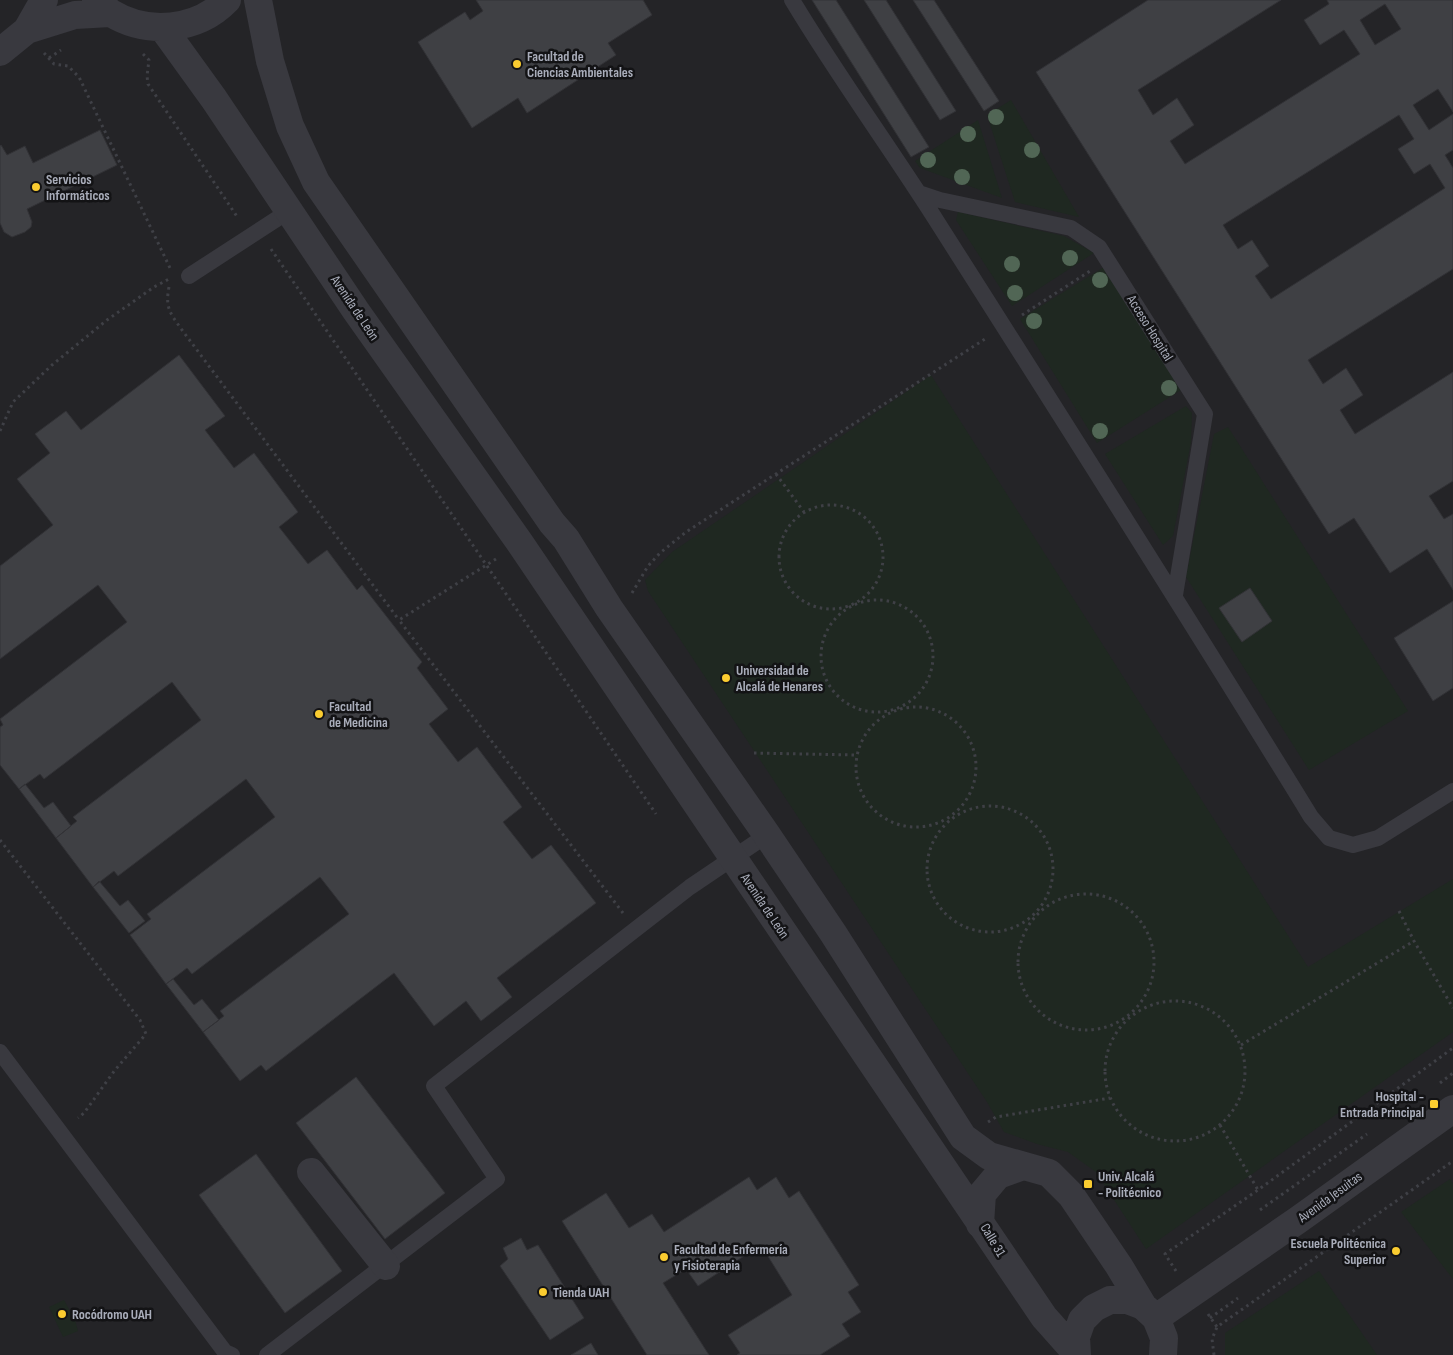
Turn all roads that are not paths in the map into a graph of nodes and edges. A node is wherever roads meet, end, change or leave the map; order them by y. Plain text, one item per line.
1 (44, 0) edge
2 (227, 0) edge
3 (258, 0) edge
4 (792, 0) edge
5 (103, 6) edge
6 (162, 28) junction
7 (25, 31) junction
8 (0, 52) edge
9 (919, 193) junction
10 (290, 211) junction
11 (189, 276) road end
12 (566, 539) junction
13 (591, 580) junction
14 (550, 588) junction
15 (1175, 595) junction
16 (1453, 791) edge
17 (768, 835) junction
18 (733, 857) junction
19 (0, 1052) edge
20 (1453, 1109) edge
21 (1023, 1166) junction
22 (311, 1172) dead end
23 (980, 1224) junction
24 (386, 1266) junction
25 (1161, 1334) edge
26 (1077, 1354) edge
27 (232, 1355) edge
28 (267, 1355) edge

1 - 7 street
2 - 6 street
3 - 12 street
4 - 9 lane
5 - 6 street
5 - 7 street
6 - 10 street, Avenida de León
7 - 8 street
9 - 15 lane
9 - 15 lane, Acceso Hospital
10 - 11 lane
10 - 14 street, Avenida de León
12 - 13 street
12 - 14 street
13 - 14 street
13 - 17 street
14 - 18 street, Avenida de León
15 - 16 lane
17 - 18 lane
17 - 21 street
18 - 23 street, Avenida de León
18 - 24 lane
19 - 27 lane
20 - 25 street, Avenida Jesuitas
21 - 23 street, Calle 31
21 - 25 street
22 - 24 street
23 - 26 street, Calle 31
24 - 28 lane
25 - 26 street

